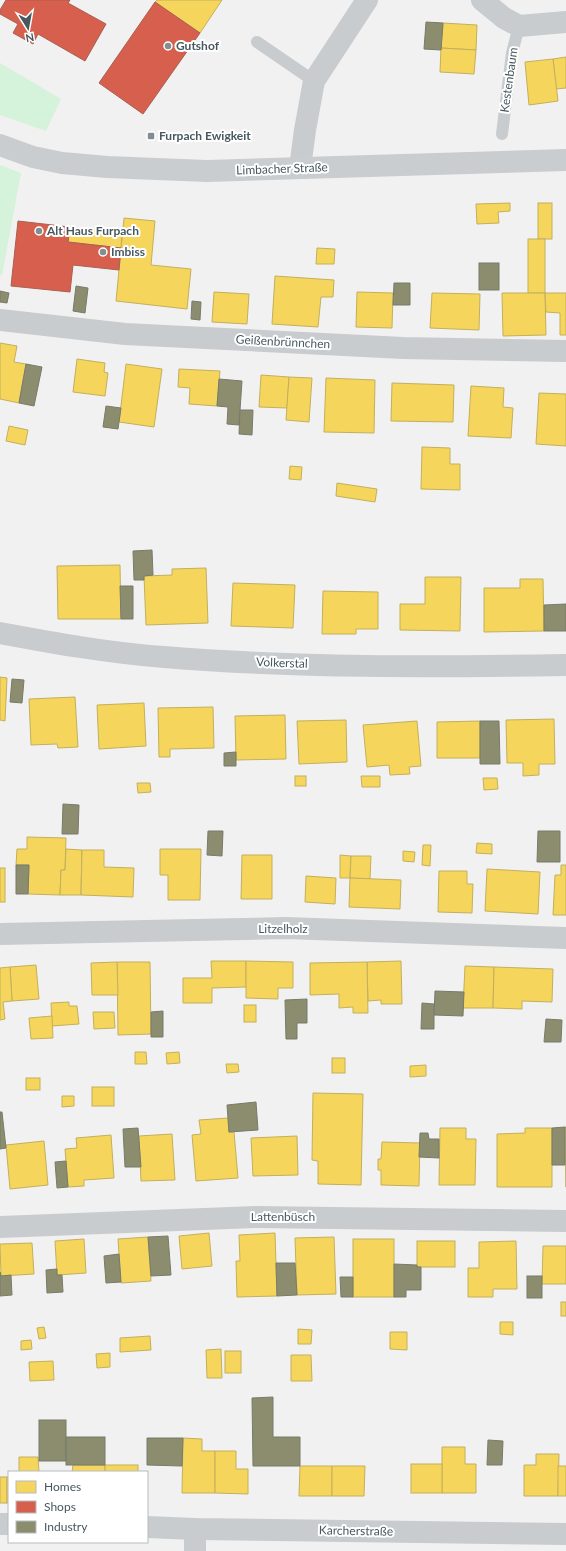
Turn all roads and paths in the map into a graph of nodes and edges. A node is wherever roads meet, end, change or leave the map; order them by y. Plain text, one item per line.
1 (367, 0) edge
2 (482, 0) edge
3 (566, 22) edge
4 (519, 26) junction
5 (257, 42) dead end
6 (314, 81) junction
7 (502, 134) dead end
8 (0, 145) edge
9 (566, 160) edge
10 (300, 168) junction
11 (0, 320) edge
12 (566, 352) edge
13 (0, 633) edge
14 (566, 665) edge
15 (0, 934) edge
16 (566, 938) edge
17 (566, 1221) edge
18 (0, 1227) edge
19 (148, 1527) edge
20 (196, 1529) junction
21 (566, 1534) edge
22 (195, 1551) edge

1 - 6 street
2 - 4 street
3 - 4 street
4 - 7 lane, Kestenbaum
5 - 6 lane
6 - 10 street
8 - 10 main road, Limbacher Straße
9 - 10 main road, Limbacher Straße
11 - 12 street, Geißenbrünnchen
13 - 14 street, Volkerstal
15 - 16 street, Litzelholz
17 - 18 street, Lattenbüsch
19 - 20 street, Karcherstraße
20 - 21 street, Karcherstraße
20 - 22 street

